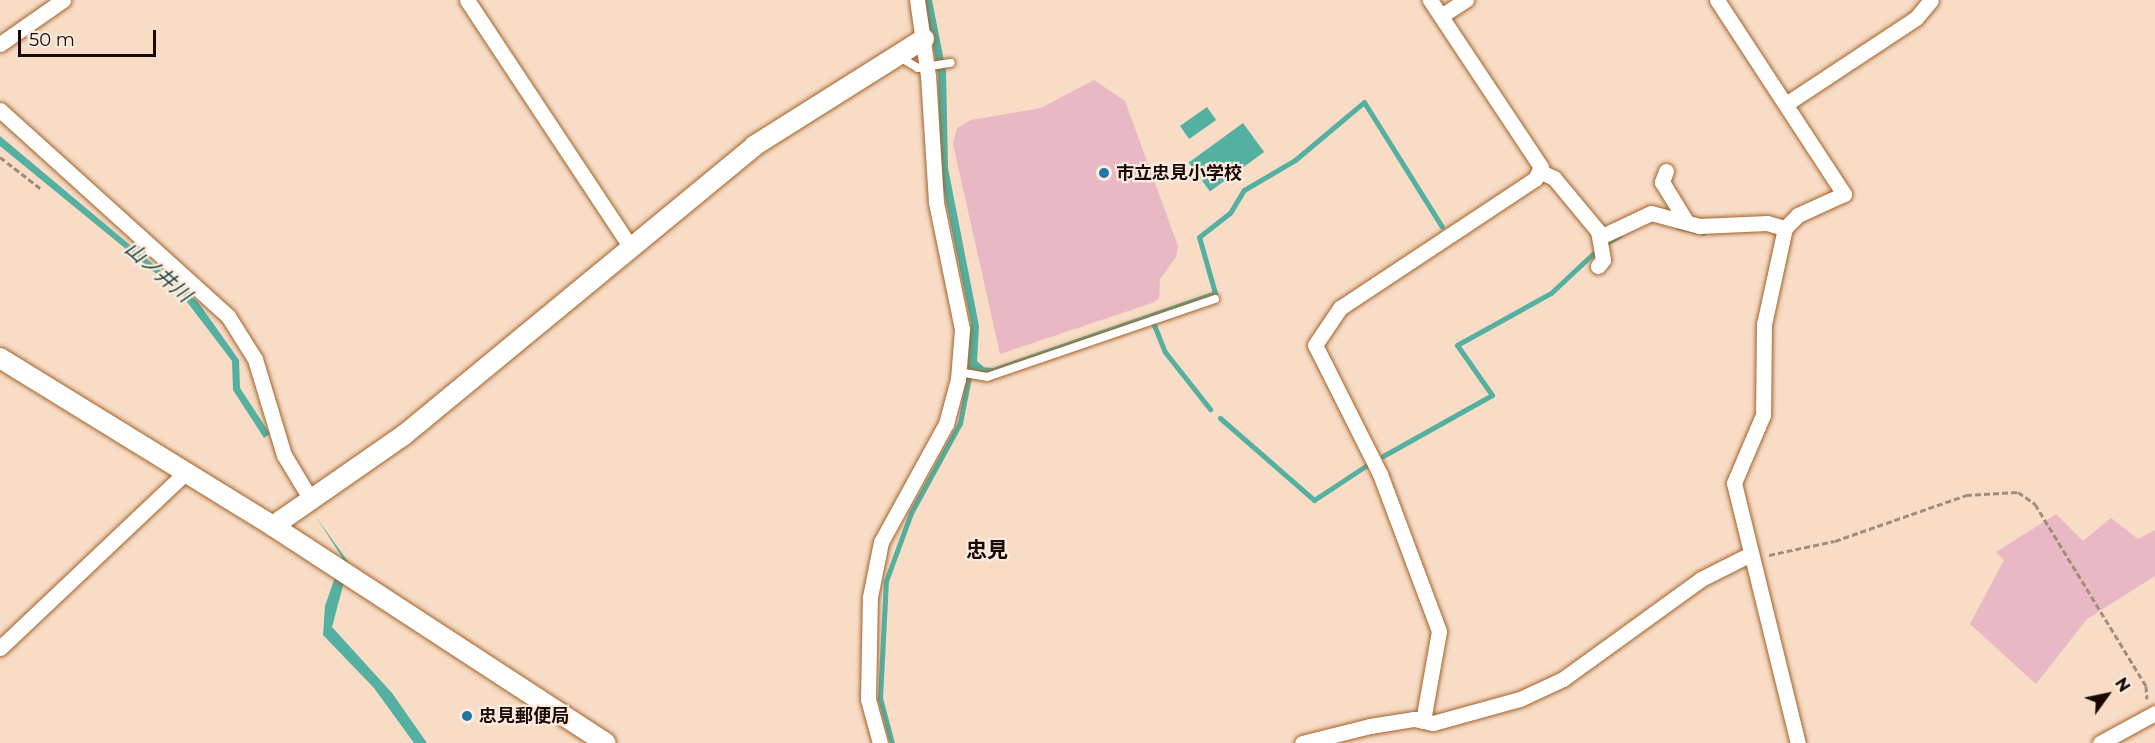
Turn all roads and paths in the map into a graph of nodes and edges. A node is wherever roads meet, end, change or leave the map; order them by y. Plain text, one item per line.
1 (63, 0) edge
2 (467, 0) edge
3 (917, 0) edge
4 (1430, 0) edge
5 (1466, 0) edge
6 (1717, 0) edge
7 (1931, 0) edge
8 (1441, 16) junction
9 (924, 39) junction
10 (0, 44) edge
11 (897, 55) junction
12 (951, 63) dead end
13 (931, 66) junction
14 (1786, 104) junction
15 (0, 110) edge
16 (0, 157) edge
17 (1539, 171) junction
18 (1666, 171) dead end
19 (40, 188) dead end
20 (1686, 221) junction
21 (1785, 228) junction
22 (1600, 237) junction
23 (632, 248) junction
24 (1598, 266) dead end
25 (1215, 299) dead end
26 (0, 358) edge
27 (959, 372) junction
28 (185, 473) junction
29 (310, 498) junction
30 (273, 526) junction
31 (1749, 555) junction
32 (0, 648) edge
33 (2151, 714) edge
34 (1423, 721) junction
35 (606, 743) edge
36 (880, 743) edge
37 (1302, 743) edge
38 (1798, 743) edge
39 (2100, 743) edge

1 - 10 street
2 - 23 street
3 - 9 street
4 - 8 street
5 - 8 street
6 - 14 street
7 - 14 street
8 - 17 street
9 - 11 street
9 - 13 street
11 - 13 lane
11 - 23 street
12 - 13 lane
13 - 27 street
14 - 21 street
15 - 29 street
16 - 19 path
17 - 22 street
17 - 34 street
18 - 20 street
20 - 21 street
20 - 22 street
21 - 31 street
22 - 24 street
23 - 29 street
25 - 27 lane
26 - 28 street
27 - 36 street
28 - 30 street
28 - 32 street
29 - 30 street
30 - 35 street
31 - 33 path
31 - 34 street
31 - 38 street
33 - 39 street
34 - 37 street

